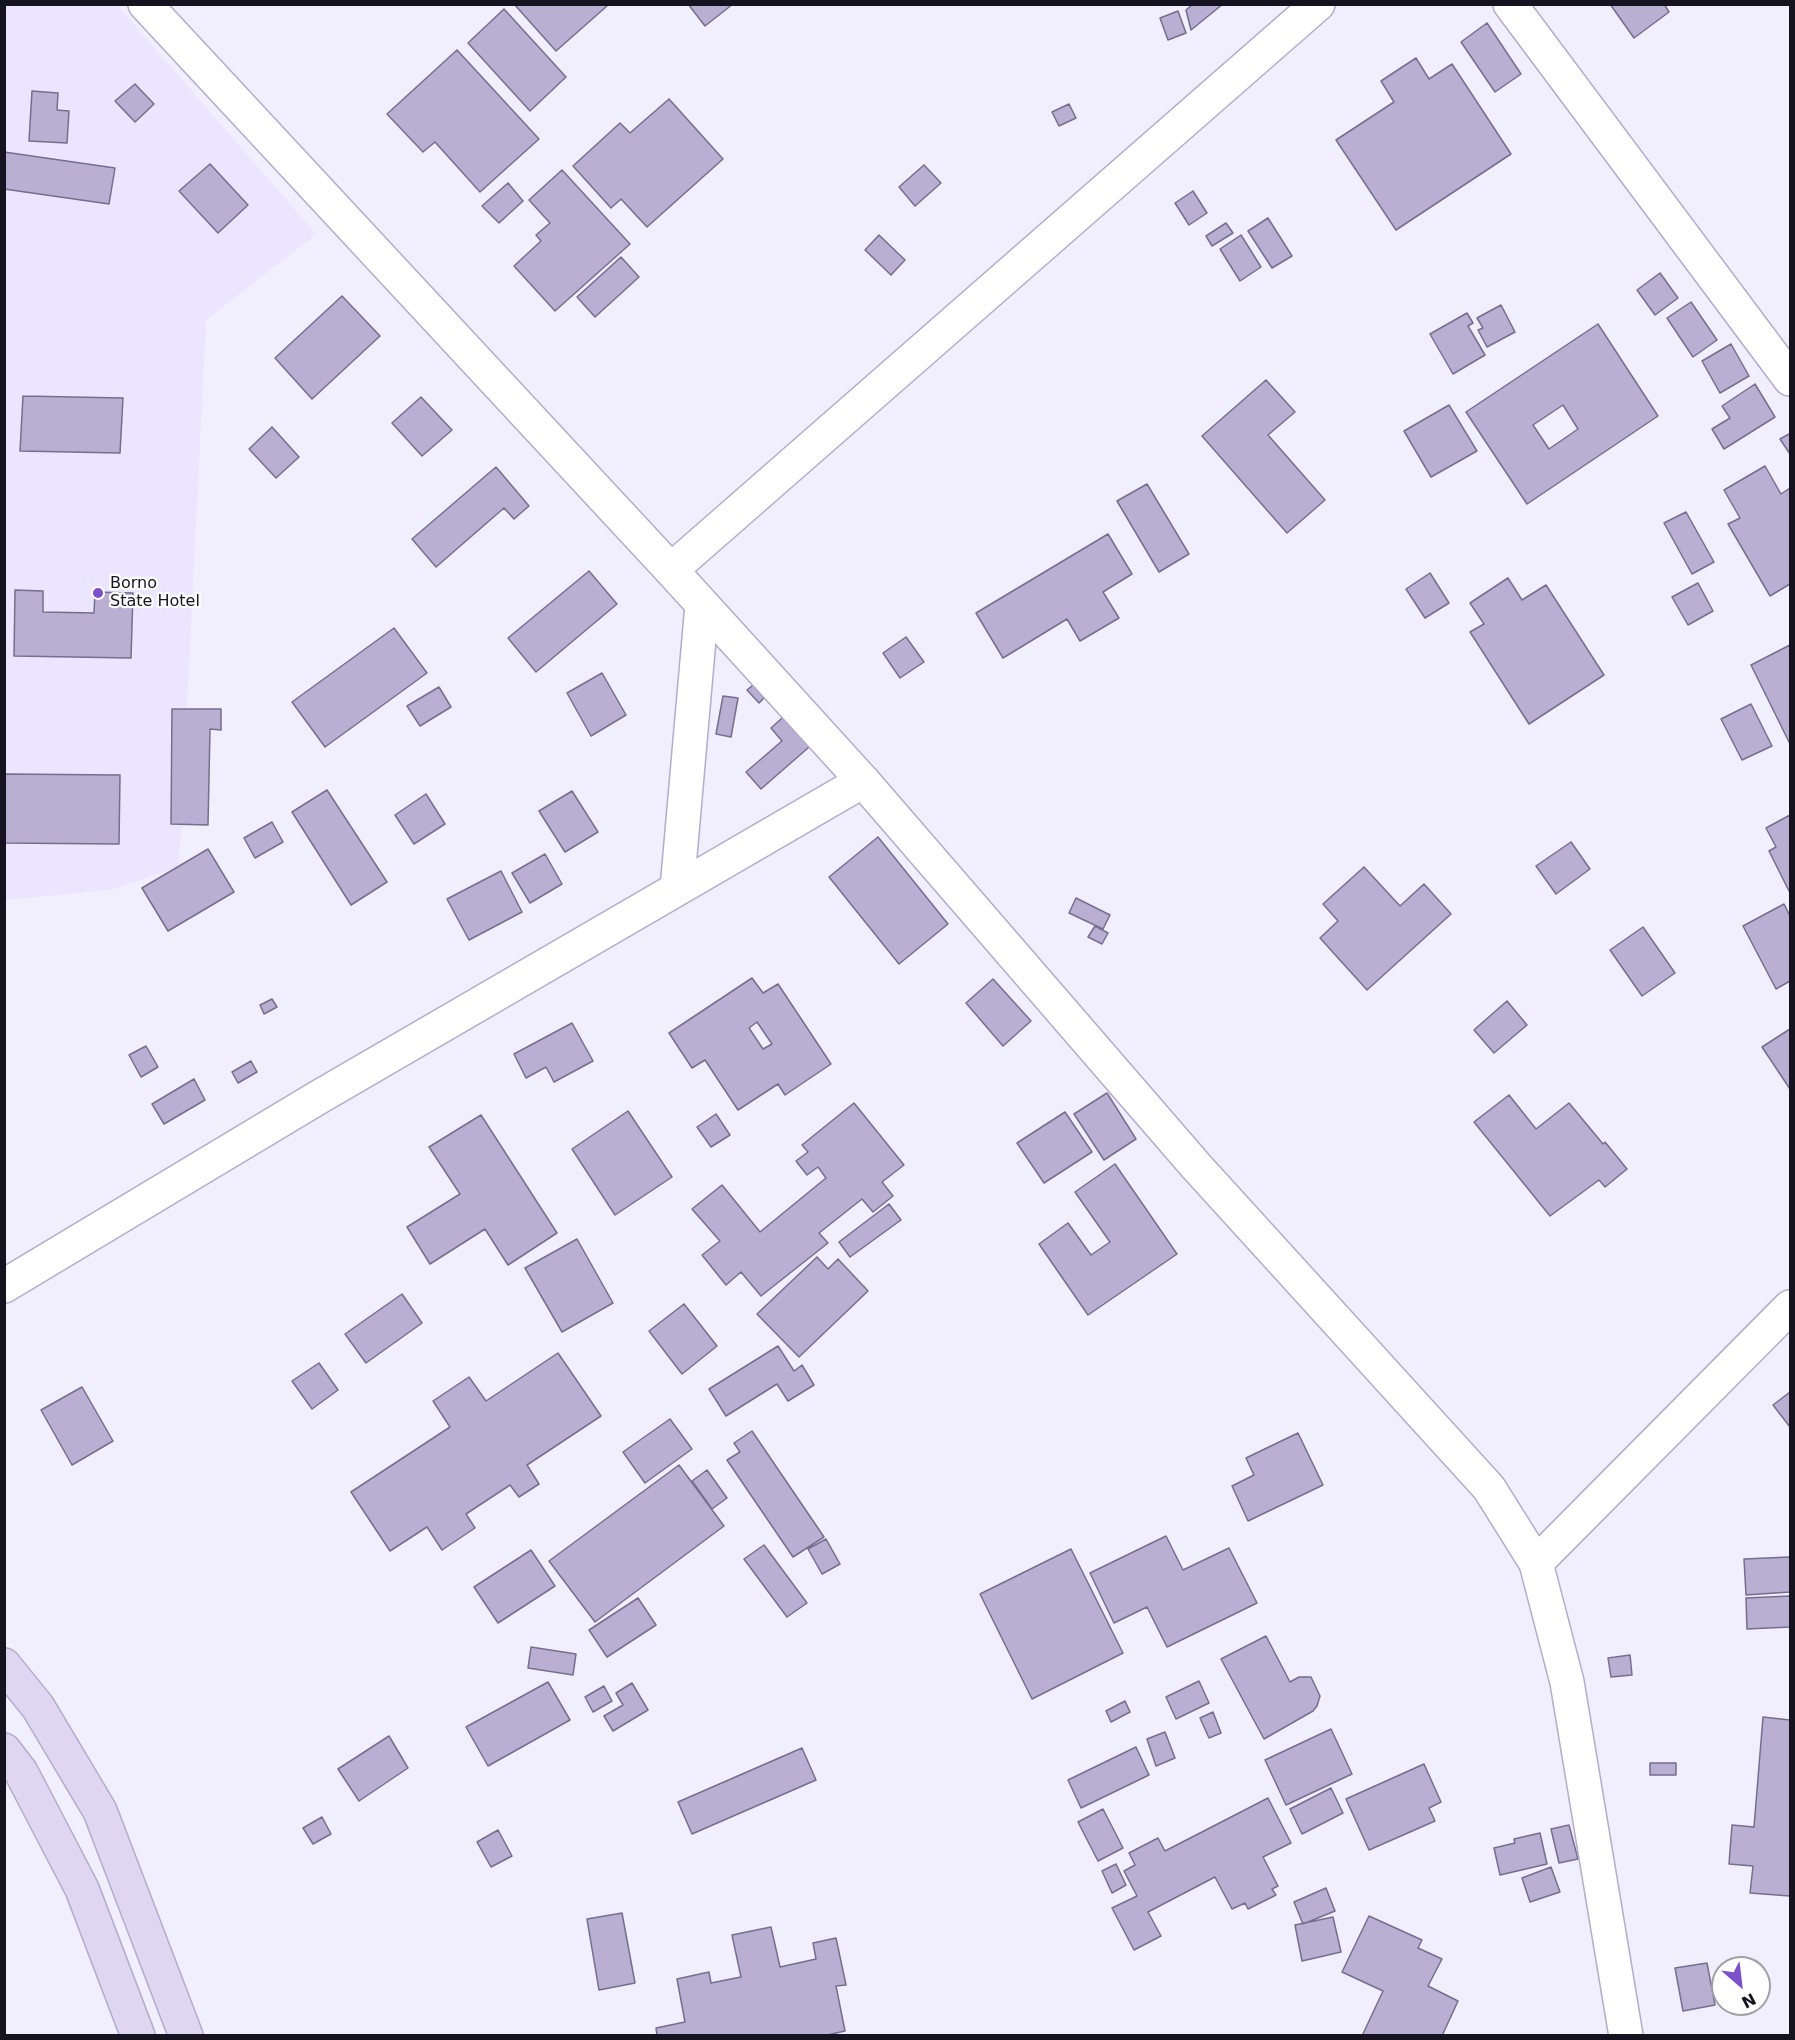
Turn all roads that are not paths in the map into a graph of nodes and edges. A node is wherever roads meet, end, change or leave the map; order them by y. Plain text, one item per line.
1 (145, 4) edge
2 (1318, 4) edge
3 (1510, 4) edge
4 (1791, 379) edge
5 (671, 570) junction
6 (702, 604) junction
7 (862, 781) junction
8 (677, 889) junction
9 (4, 1286) edge
10 (1791, 1307) edge
11 (1536, 1563) junction
12 (4, 1665) edge
13 (4, 1750) edge
14 (138, 2036) edge
15 (186, 2036) edge
16 (1626, 2036) edge

1 - 5 street
2 - 5 street
3 - 4 street
5 - 6 street
6 - 7 street
6 - 8 street
7 - 8 street
7 - 11 street
8 - 9 street
10 - 11 street
11 - 16 street
12 - 15 main road
13 - 14 main road

